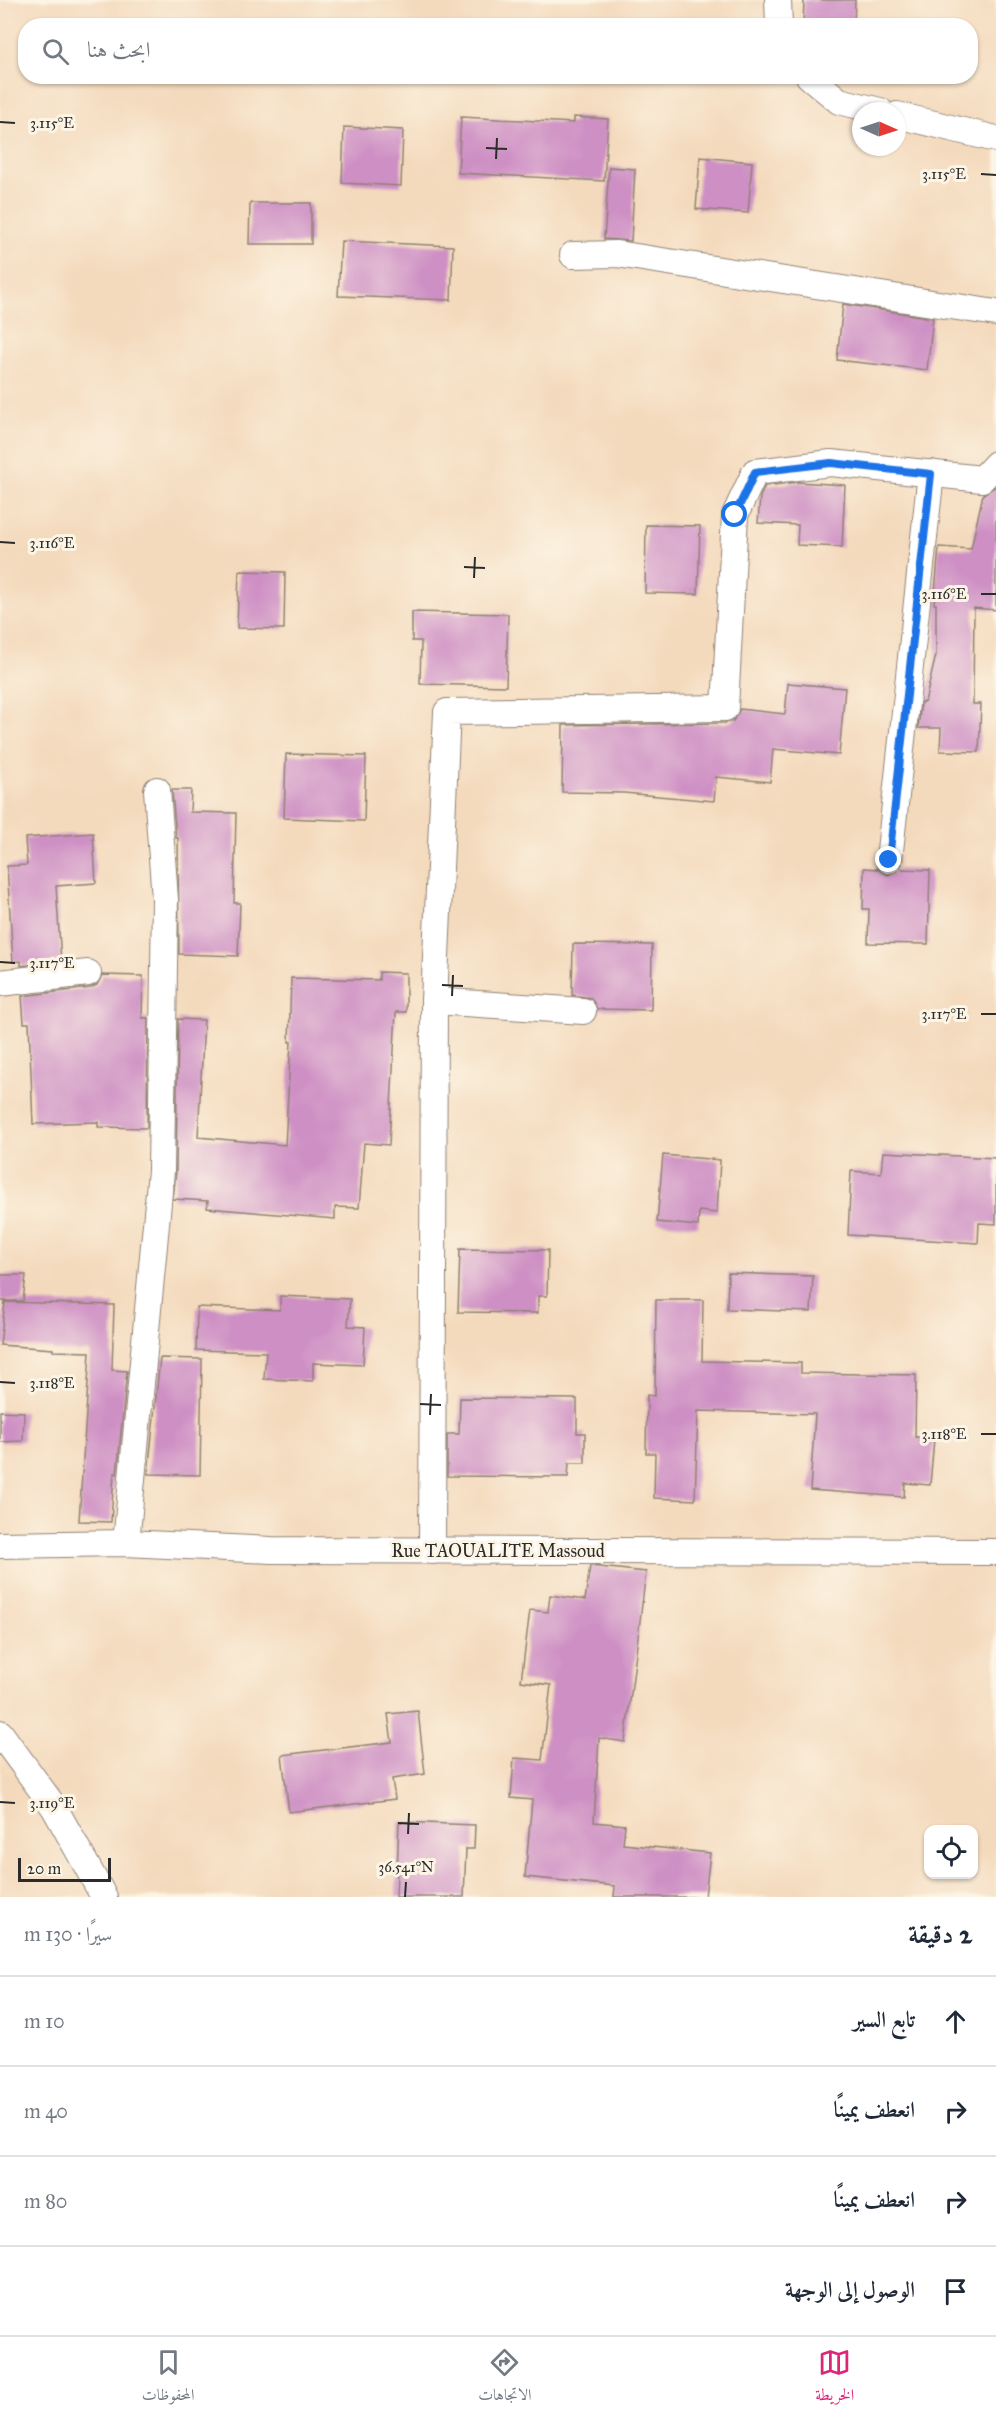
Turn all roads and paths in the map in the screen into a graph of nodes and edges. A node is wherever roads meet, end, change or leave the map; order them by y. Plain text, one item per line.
1 (778, 0) edge
2 (779, 18) edge
3 (819, 84) edge
4 (852, 104) edge
5 (906, 117) edge
6 (996, 139) edge
7 (573, 255) dead end
8 (996, 313) edge
9 (996, 464) edge
10 (931, 474) junction
11 (157, 790) dead end
12 (889, 860) dead end
13 (88, 973) dead end
14 (0, 984) edge
15 (434, 1001) junction
16 (583, 1011) dead end
17 (126, 1543) junction
18 (0, 1545) edge
19 (432, 1551) junction
20 (996, 1552) edge
21 (0, 1733) edge
22 (104, 1897) edge

1 - 2 street
3 - 4 street
5 - 6 street
7 - 8 street
9 - 10 street
10 - 12 street
10 - 15 street
11 - 17 street
13 - 14 street
15 - 16 street
15 - 19 street
17 - 18 street, Rue TAOUALITE Massoud
17 - 19 street, Rue TAOUALITE Massoud
19 - 20 street, Rue TAOUALITE Massoud
21 - 22 street

